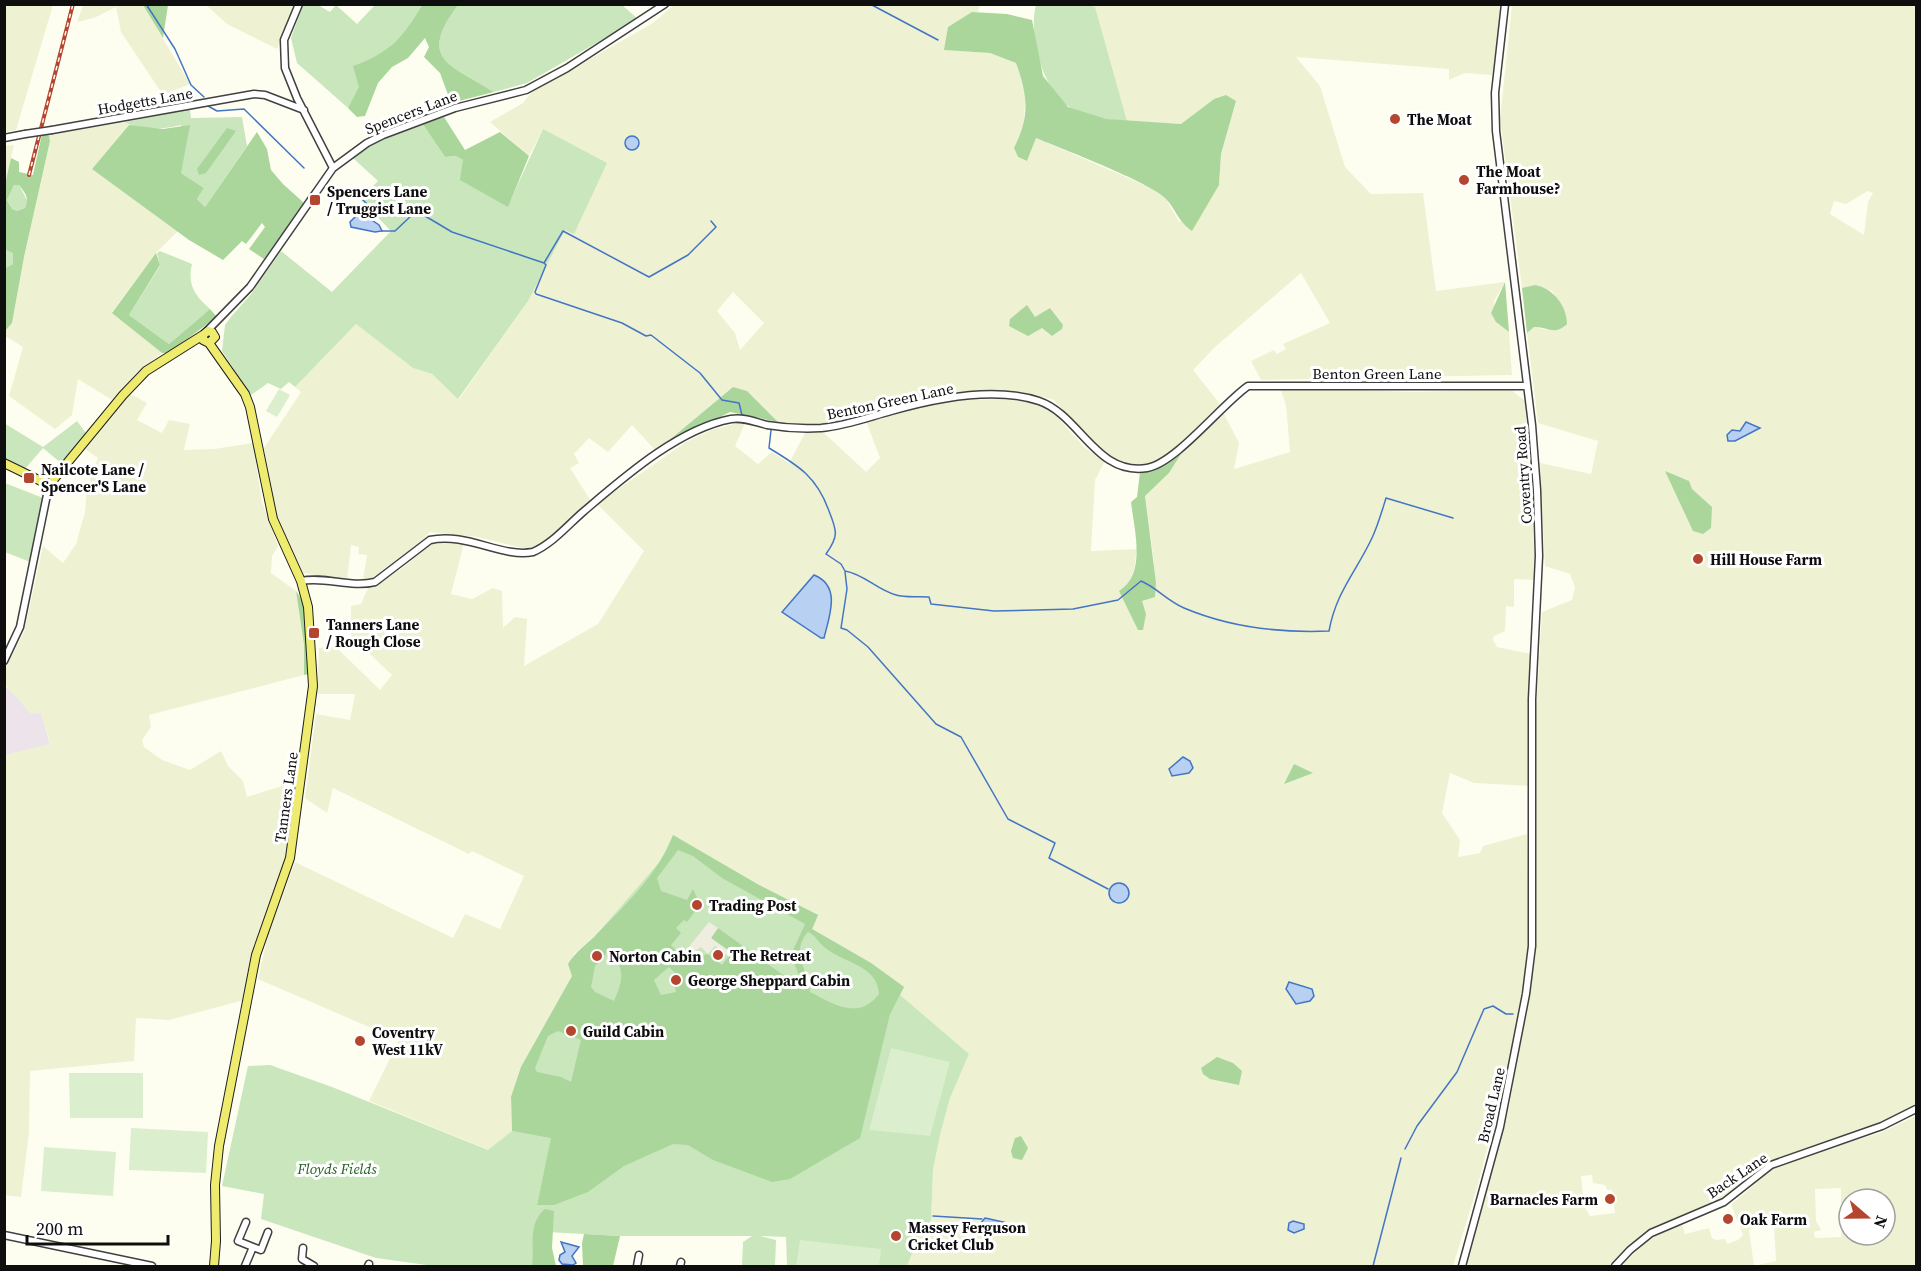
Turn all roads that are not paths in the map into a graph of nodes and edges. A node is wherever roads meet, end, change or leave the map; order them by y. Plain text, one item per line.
1 (299, 4) edge
2 (665, 4) edge
3 (1505, 4) edge
4 (297, 98) junction
5 (289, 104) junction
6 (304, 110) junction
7 (4, 138) edge
8 (333, 168) junction
9 (222, 316) junction
10 (205, 333) junction
11 (215, 336) junction
12 (209, 344) junction
13 (1527, 386) junction
14 (4, 463) edge
15 (49, 485) junction
16 (300, 581) junction
17 (4, 661) edge
18 (1532, 947) joint
19 (1917, 1109) edge
20 (246, 1222) dead end
21 (268, 1232) dead end
22 (4, 1235) edge
23 (253, 1247) junction
24 (303, 1248) dead end
25 (639, 1255) dead end
26 (301, 1263) edge
27 (152, 1266) edge
28 (214, 1266) edge
29 (245, 1266) edge
30 (315, 1266) edge
31 (637, 1266) edge
32 (1462, 1266) edge
33 (1615, 1266) edge

1 - 4 street
2 - 8 street, Spencers Lane
3 - 13 street, Coventry Road
4 - 5 street
4 - 6 street
5 - 6 street, Hodgetts Lane
5 - 7 street, Hodgetts Lane, bridge
6 - 8 street
8 - 9 street, Spencers Lane
9 - 10 street, Spencers Lane
9 - 11 street, Spencers Lane
10 - 11 main road
10 - 12 main road, Tanners Lane
10 - 15 main road, Spencers Lane
11 - 12 main road
12 - 16 main road, Tanners Lane
13 - 16 street, Benton Green Lane
13 - 18 street, Coventry Road
14 - 15 main road
15 - 17 street
16 - 28 main road, Tanners Lane
18 - 32 street, Broad Lane
19 - 33 street, Back Lane
20 - 23 street
21 - 23 street
22 - 27 street
23 - 29 street
24 - 26 street
25 - 31 street
26 - 30 street

